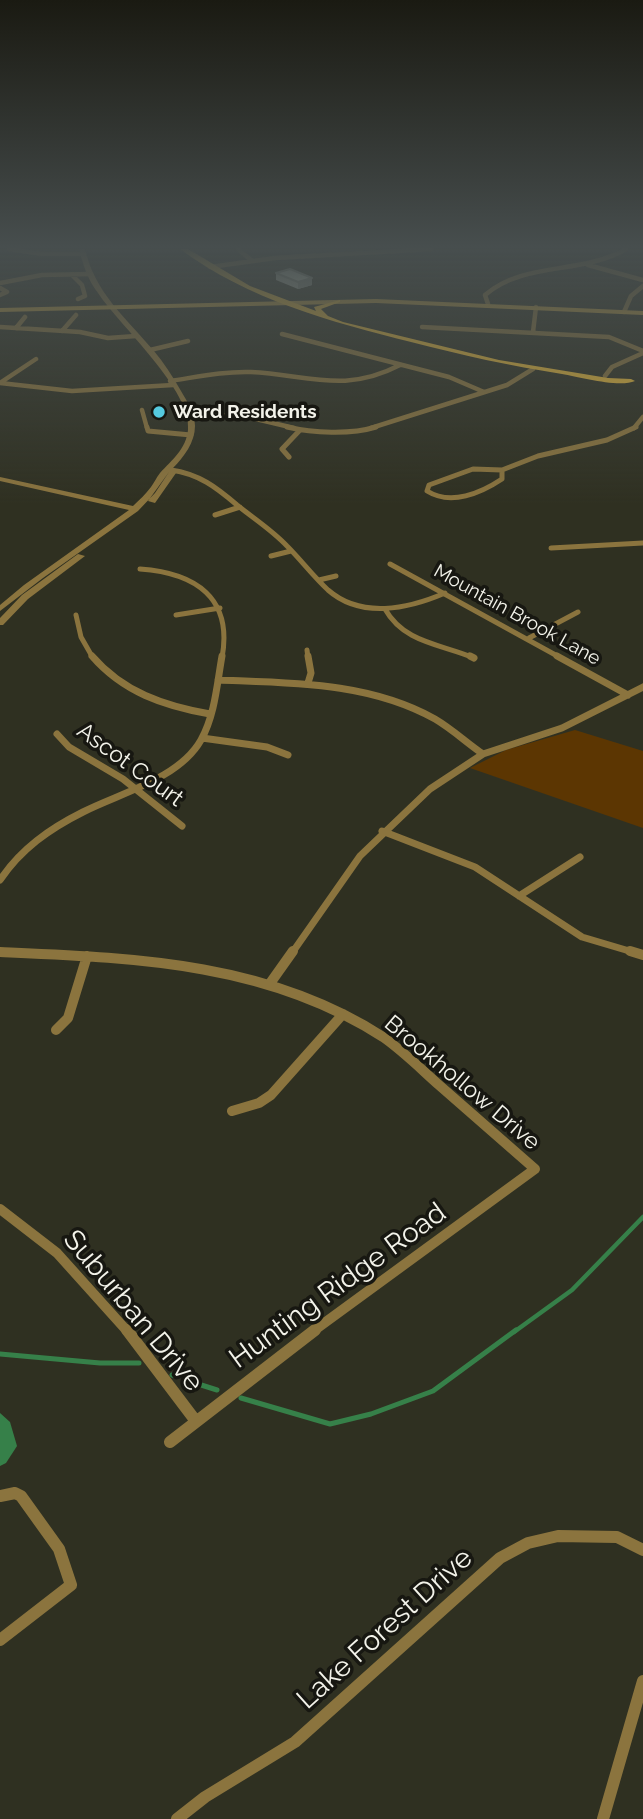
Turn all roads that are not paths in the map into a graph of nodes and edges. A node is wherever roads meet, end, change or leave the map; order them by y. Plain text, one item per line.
1 (82, 334) edge
2 (282, 334) dead end
3 (391, 334) edge
4 (562, 334) edge
5 (136, 336) joint
6 (188, 341) dead end
7 (150, 350) junction
8 (643, 352) edge
9 (490, 358) junction
10 (36, 359) dead end
11 (400, 365) junction
12 (533, 369) junction
13 (605, 376) junction
14 (631, 381) junction
15 (643, 382) edge
16 (0, 383) edge
17 (171, 383) junction
18 (484, 392) junction
19 (142, 410) dead end
20 (191, 417) junction
21 (643, 417) edge
22 (300, 430) junction
23 (191, 435) junction
24 (289, 457) dead end
25 (171, 470) junction
26 (502, 470) junction
27 (0, 479) edge
28 (139, 507) junction
29 (240, 507) junction
30 (215, 515) dead end
31 (643, 543) edge
32 (551, 548) dead end
33 (290, 551) junction
34 (271, 556) dead end
35 (390, 564) dead end
36 (139, 569) dead end
37 (336, 576) dead end
38 (319, 580) junction
39 (445, 593) junction
40 (220, 608) junction
41 (0, 609) edge
42 (385, 609) junction
43 (578, 612) dead end
44 (76, 615) dead end
45 (176, 615) dead end
46 (0, 623) edge
47 (529, 638) junction
48 (307, 650) dead end
49 (474, 658) dead end
50 (218, 680) junction
51 (308, 683) junction
52 (643, 687) edge
53 (628, 695) junction
54 (210, 714) junction
55 (57, 734) dead end
56 (202, 738) junction
57 (483, 754) junction
58 (288, 755) dead end
59 (134, 789) junction
60 (182, 826) dead end
61 (382, 831) junction
62 (0, 857) edge
63 (580, 857) dead end
64 (11, 860) junction
65 (0, 880) edge
66 (519, 895) junction
67 (0, 952) edge
68 (643, 955) edge
69 (87, 956) junction
70 (271, 982) junction
71 (343, 1014) junction
72 (56, 1030) dead end
73 (232, 1111) dead end
74 (535, 1169) joint
75 (0, 1209) edge
76 (195, 1420) junction
77 (170, 1442) dead end
78 (0, 1496) edge
79 (643, 1550) edge
80 (0, 1640) edge
81 (643, 1681) edge
82 (177, 1819) edge
83 (603, 1819) edge

1 - 5 street
2 - 11 street
3 - 9 main road
4 - 8 street
5 - 7 street
6 - 7 street
7 - 17 street
8 - 13 street
9 - 12 main road
9 - 13 main road
10 - 16 street
11 - 17 street
11 - 18 street
12 - 14 main road
12 - 18 street
13 - 14 main road
14 - 15 main road
16 - 17 street
17 - 20 street
18 - 22 street
19 - 23 street
20 - 22 street
20 - 23 street
21 - 26 street
22 - 24 street
23 - 25 street
25 - 28 street
25 - 29 street
26 - 26 street
27 - 28 street
28 - 41 street
28 - 46 street
29 - 30 street
29 - 33 street
31 - 32 street
33 - 34 street
33 - 38 street
35 - 39 street, Mountain Brook Lane
36 - 40 street
37 - 38 street
38 - 42 street
39 - 42 street
39 - 47 street, Mountain Brook Lane
40 - 45 street
40 - 50 street
42 - 49 street
43 - 47 street
44 - 54 street
47 - 53 street, Mountain Brook Lane
48 - 51 street
50 - 51 street
50 - 54 street
51 - 57 street
52 - 53 street
53 - 57 street
54 - 56 street
55 - 59 street, Ascot Court
56 - 58 street
56 - 59 street
57 - 61 street
59 - 60 street, Ascot Court
59 - 64 street
61 - 66 street
61 - 70 street
62 - 64 street
63 - 66 street
64 - 65 street
66 - 68 street
67 - 69 street, Brookhollow Drive
69 - 70 street, Brookhollow Drive
69 - 72 street
70 - 71 street, Brookhollow Drive
71 - 73 street
71 - 74 street, Brookhollow Drive
74 - 76 street, Hunting Ridge Road
75 - 76 street, Suburban Drive
76 - 77 street, Hunting Ridge Road
78 - 80 street
79 - 82 street, Lake Forest Drive
81 - 83 street

